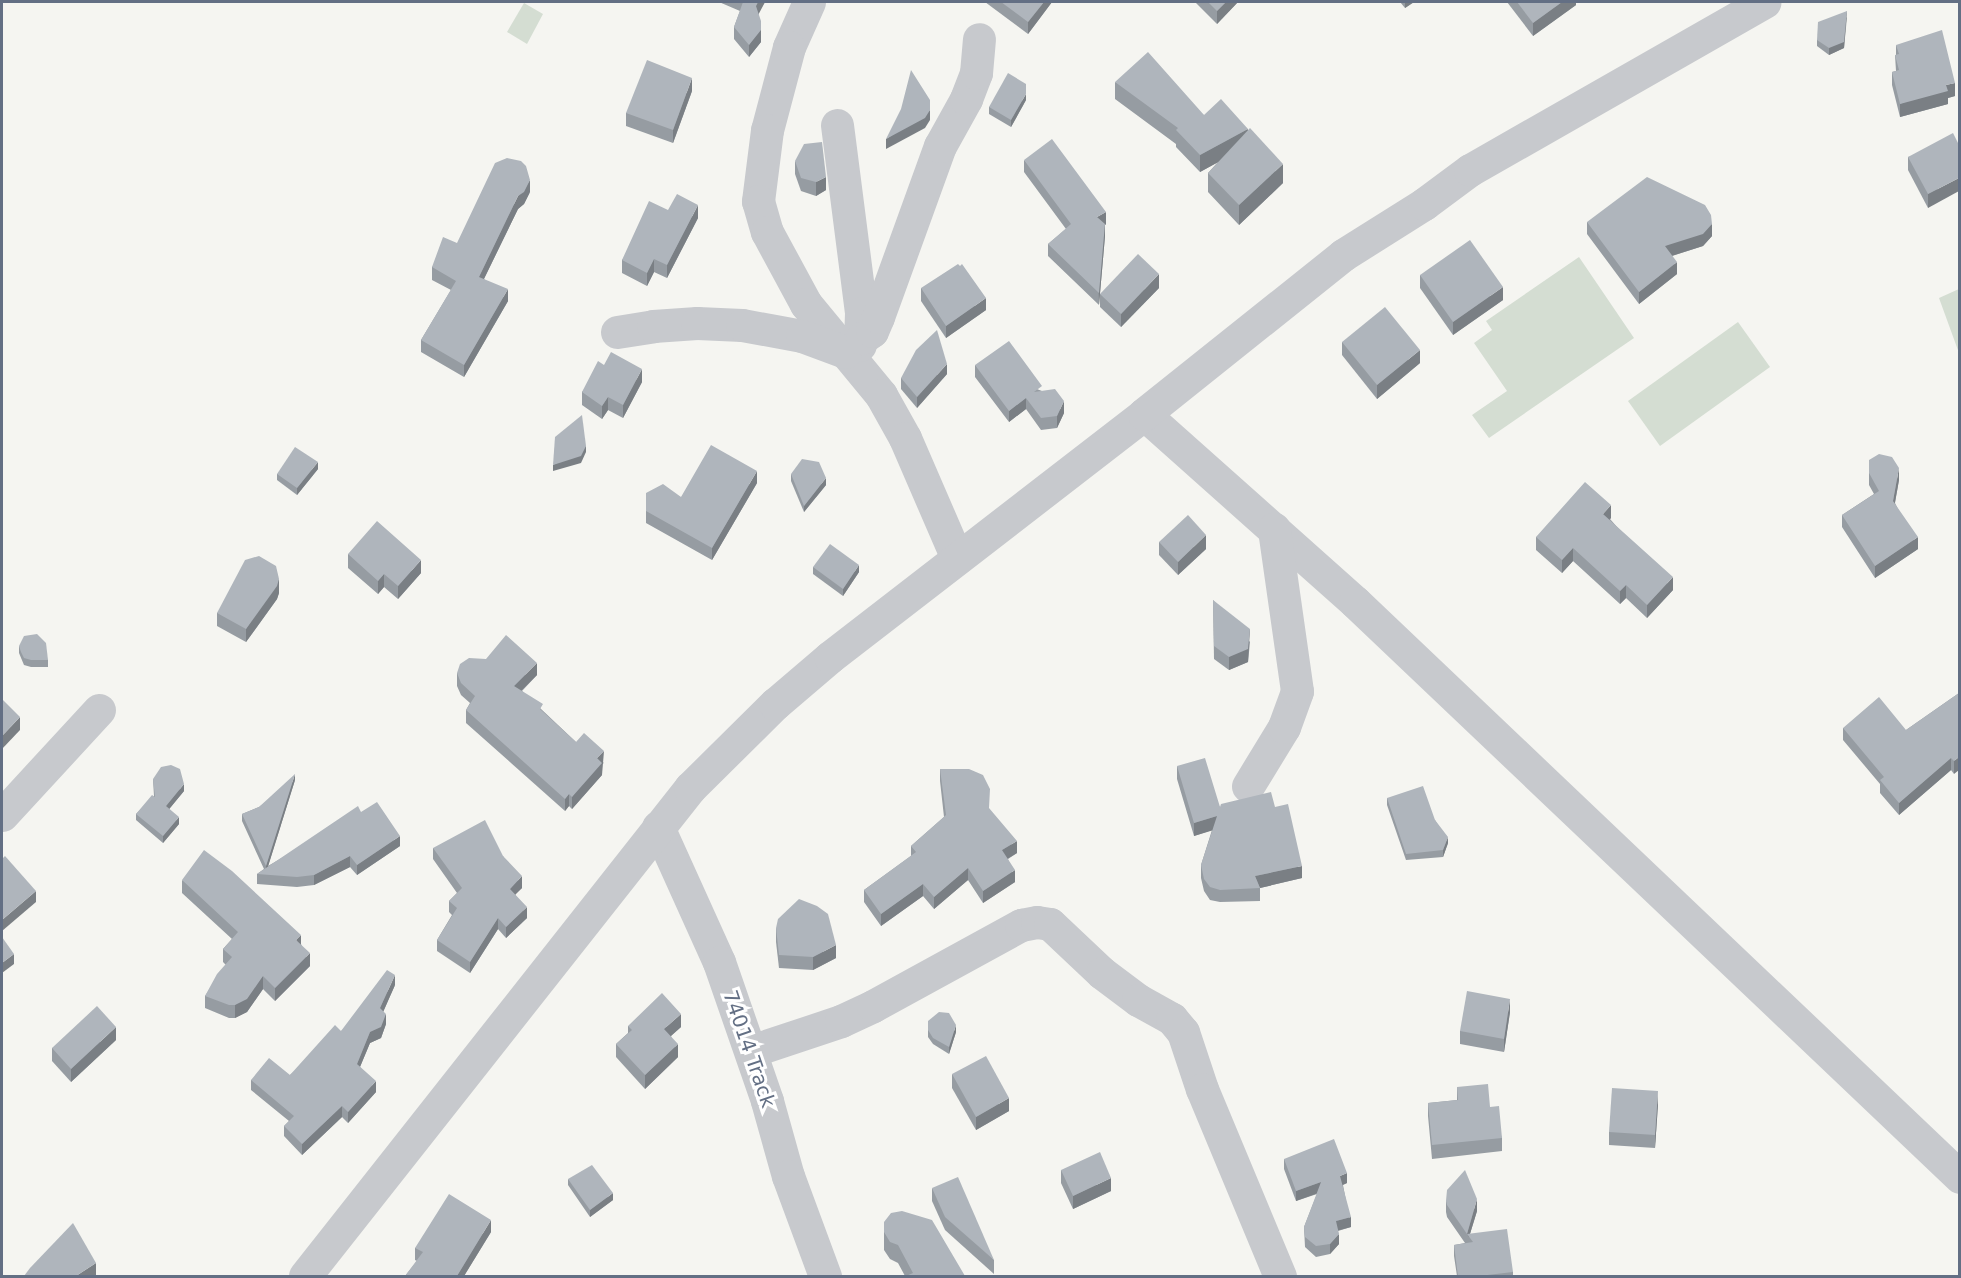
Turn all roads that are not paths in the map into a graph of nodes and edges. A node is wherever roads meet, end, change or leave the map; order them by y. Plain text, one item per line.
1 (809, 2) edge
2 (1765, 2) edge
3 (979, 39) dead end
4 (837, 125) dead end
5 (617, 332) dead end
6 (854, 351) junction
7 (1144, 414) junction
8 (1274, 530) junction
9 (957, 558) junction
10 (99, 710) dead end
11 (1248, 786) dead end
12 (2, 815) edge
13 (658, 827) junction
14 (751, 1051) junction
15 (1959, 1177) edge
16 (814, 1269) edge
17 (305, 1276) edge
18 (1280, 1276) edge

1 - 6 street
2 - 7 street
3 - 6 street
4 - 6 street
5 - 6 street
6 - 9 street
7 - 8 street
7 - 9 street
8 - 11 street
8 - 15 street
9 - 13 street
10 - 12 street
13 - 14 street, 74014 Track
13 - 17 street
14 - 16 street, 74014 Track
14 - 18 street

